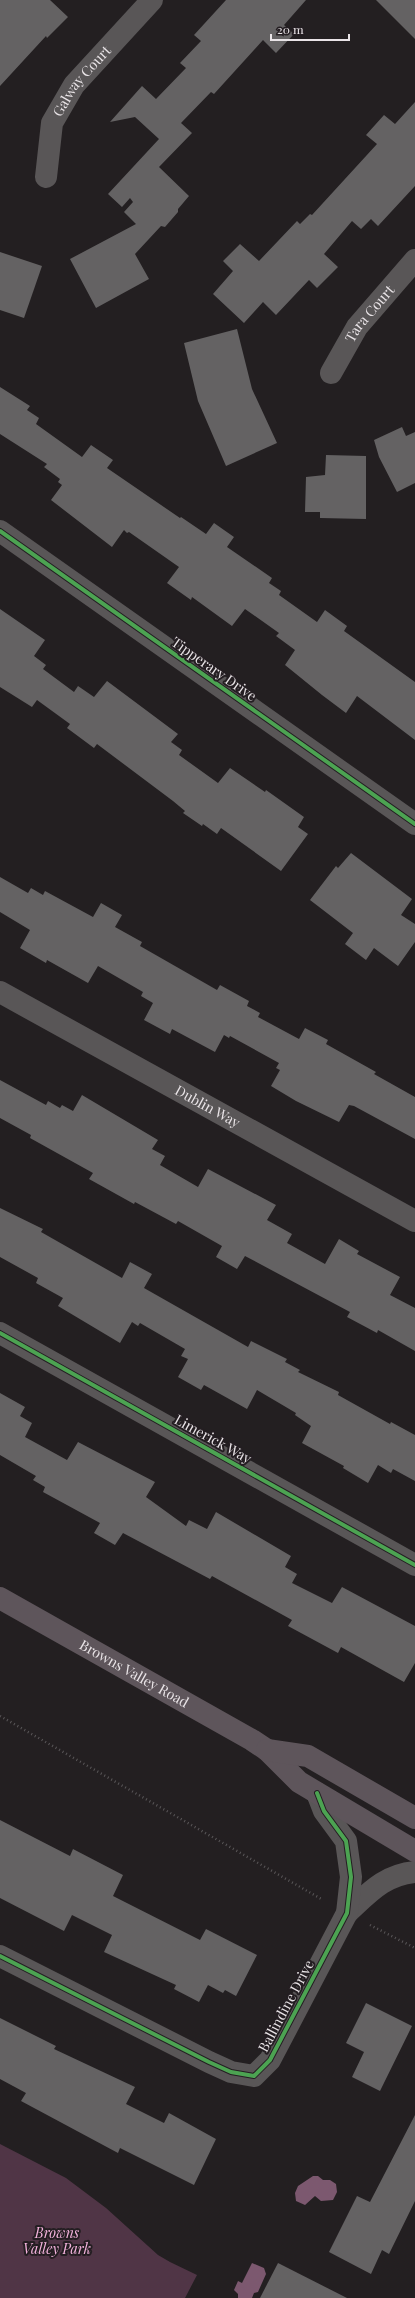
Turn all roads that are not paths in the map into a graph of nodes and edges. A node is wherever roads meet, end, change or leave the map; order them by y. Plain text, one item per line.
1 (152, 0) edge
2 (46, 177) dead end
3 (415, 260) edge
4 (331, 373) dead end
5 (0, 531) edge
6 (415, 824) edge
7 (0, 992) edge
8 (415, 1221) edge
9 (0, 1333) edge
10 (415, 1565) edge
11 (0, 1598) edge
12 (267, 1750) junction
13 (317, 1793) junction
14 (415, 1818) edge
15 (415, 1851) edge
16 (415, 1872) edge
17 (348, 1914) junction
18 (0, 1956) edge

1 - 2 street, Galway Court
3 - 4 street, Tara Court
5 - 6 street, Tipperary Drive
7 - 8 street, Dublin Way
9 - 10 street, Limerick Way
11 - 12 main road, Browns Valley Road
12 - 13 main road, Browns Valley Road
12 - 14 main road, Browns Valley Road
13 - 15 main road, Browns Valley Road
13 - 17 street, Ballindine Drive
16 - 17 street
17 - 18 street, Ballindine Drive

